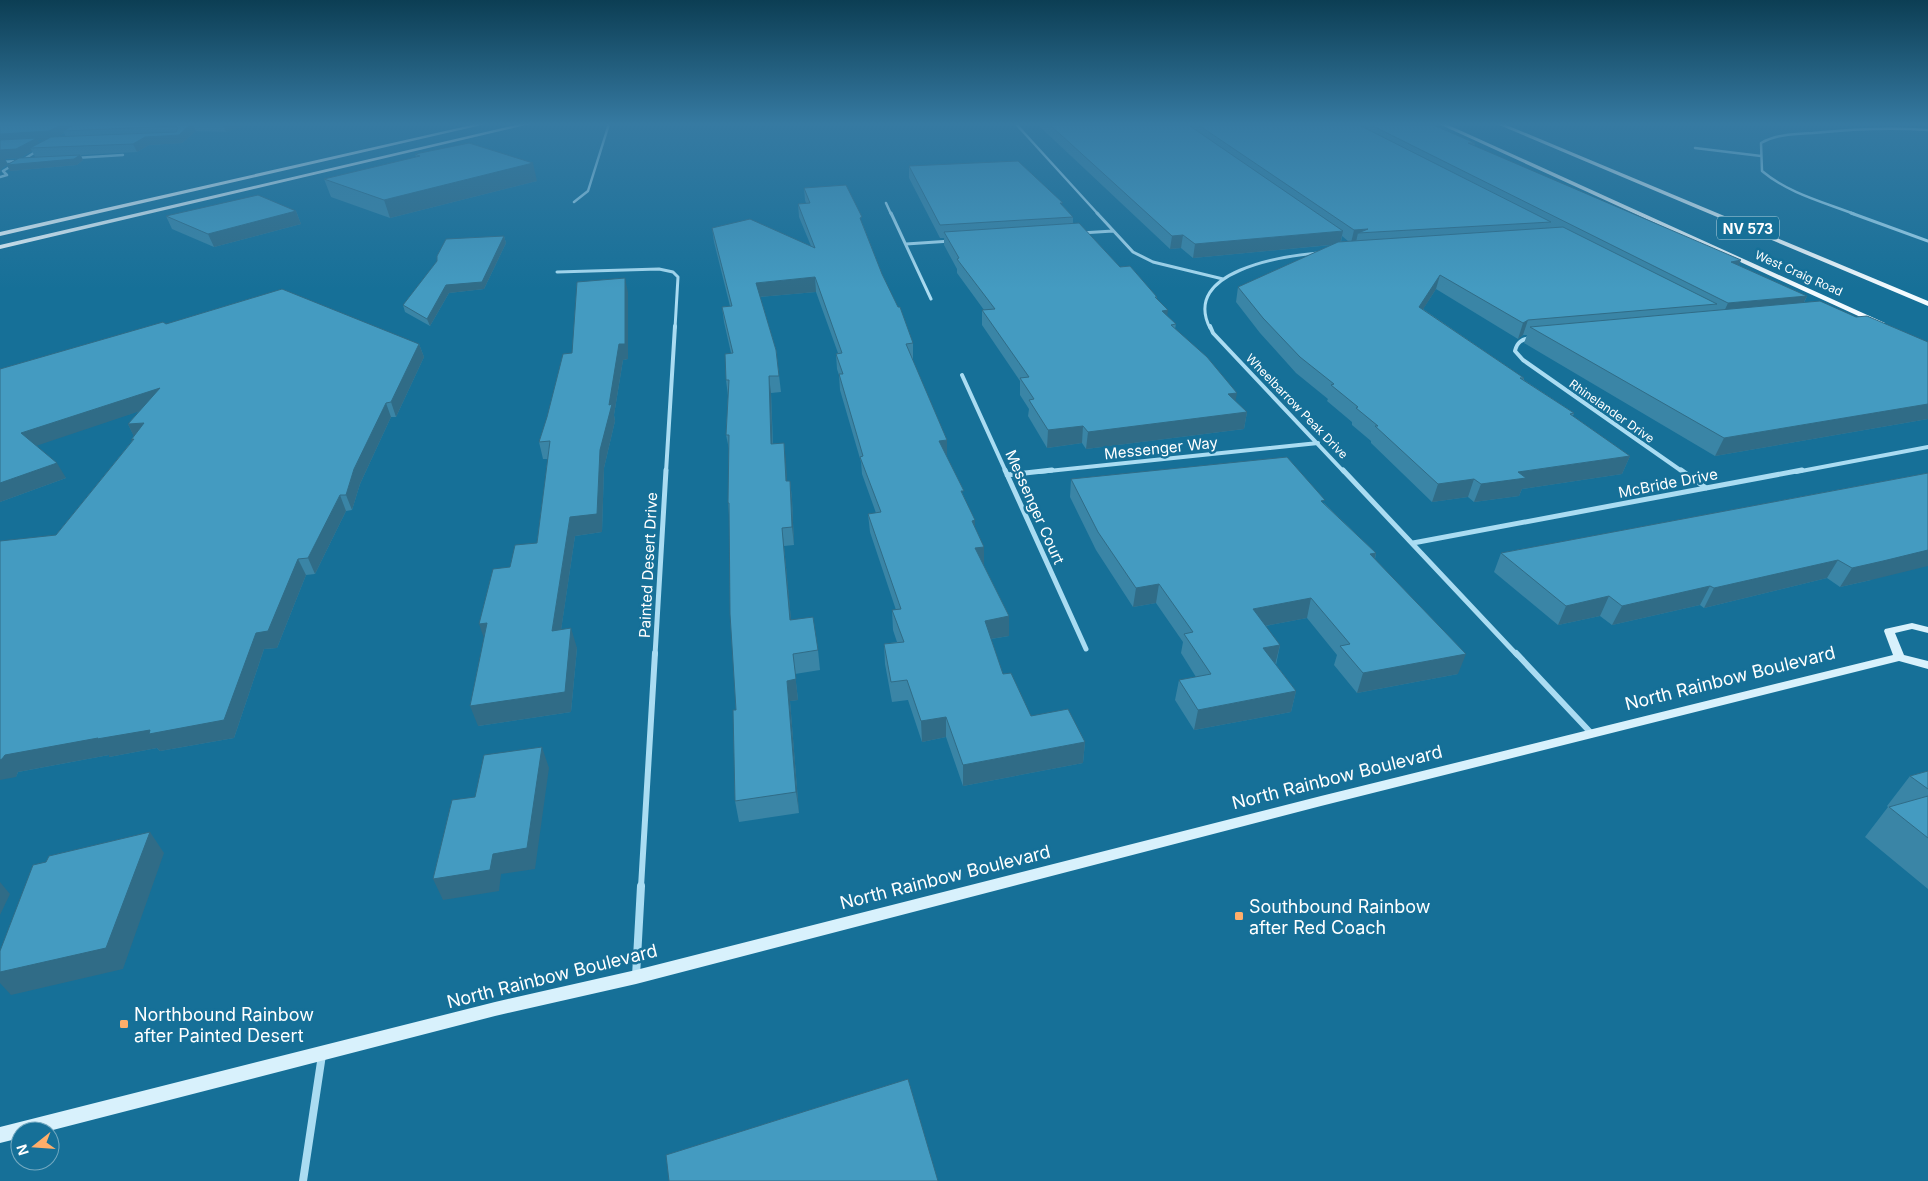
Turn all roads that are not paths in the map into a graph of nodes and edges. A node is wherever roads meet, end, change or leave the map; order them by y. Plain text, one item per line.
1 (240, 179) edge
2 (269, 179) edge
3 (292, 179) edge
4 (592, 179) edge
5 (1066, 179) edge
6 (1564, 179) edge
7 (1631, 179) edge
8 (1772, 179) edge
9 (200, 200) junction
10 (574, 202) dead end
11 (886, 203) dead end
12 (1113, 230) junction
13 (1074, 233) edge
14 (0, 234) edge
15 (955, 241) edge
16 (1928, 241) edge
17 (906, 244) junction
18 (0, 247) edge
19 (1320, 253) edge
20 (557, 272) dead end
21 (1223, 279) junction
22 (931, 299) dead end
23 (1928, 304) edge
24 (1850, 309) junction
25 (1841, 310) edge
26 (1894, 328) edge
27 (1533, 338) edge
28 (962, 376) dead end
29 (1318, 443) junction
30 (1928, 447) edge
31 (1007, 475) junction
32 (1706, 488) junction
33 (1413, 543) junction
34 (1928, 630) edge
35 (1086, 649) dead end
36 (1899, 657) junction
37 (1928, 665) edge
38 (1592, 734) junction
39 (636, 977) junction
40 (322, 1054) junction
41 (0, 1135) edge
42 (303, 1181) edge

1 - 14 main road
2 - 9 main road
3 - 9 main road
4 - 10 street
5 - 12 street
6 - 24 main road, West Craig Road / NV 573
7 - 23 main road, West Craig Road / NV 573
8 - 16 street
9 - 18 main road
11 - 17 street
12 - 13 street
12 - 21 street
15 - 17 street
17 - 22 street
19 - 21 street
20 - 39 street, Painted Desert Drive
21 - 29 street, Wheelbarrow Peak Drive
24 - 25 street
24 - 26 main road, West Craig Road / NV 573
27 - 32 street, Rhinelander Drive
28 - 31 street, Messenger Court
29 - 31 street, Messenger Way
29 - 33 street, Wheelbarrow Peak Drive
30 - 32 street, McBride Drive
31 - 35 street, Messenger Court
32 - 33 street, McBride Drive
33 - 38 street, Wheelbarrow Peak Drive
34 - 36 main road
36 - 37 main road, North Rainbow Boulevard
36 - 38 main road, North Rainbow Boulevard
38 - 39 main road, North Rainbow Boulevard
39 - 40 main road, North Rainbow Boulevard
40 - 41 main road, North Rainbow Boulevard
40 - 42 street

